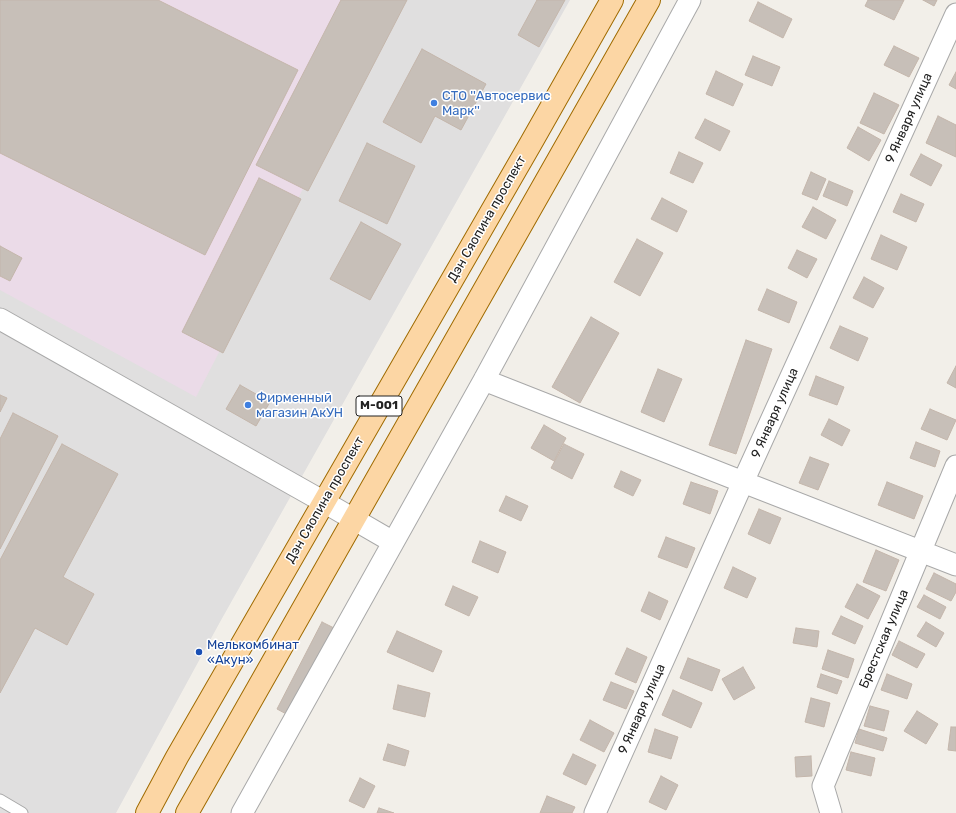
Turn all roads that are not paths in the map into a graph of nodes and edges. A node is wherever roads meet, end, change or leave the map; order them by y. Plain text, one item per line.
1 (612, 0) edge
2 (649, 0) edge
3 (690, 0) edge
4 (956, 14) edge
5 (0, 319) edge
6 (484, 380) junction
7 (956, 466) edge
8 (743, 482) junction
9 (324, 502) junction
10 (355, 520) junction
11 (393, 542) junction
12 (921, 551) junction
13 (956, 565) edge
14 (0, 800) edge
15 (22, 813) edge
16 (147, 813) edge
17 (187, 813) edge
18 (242, 813) edge
19 (595, 813) edge
20 (831, 813) edge

1 - 9 main road, Дэн Сяопина проспект / M-001
2 - 10 main road, M-001
3 - 6 street
4 - 8 street, 9 Января улица
5 - 9 street
6 - 8 street
6 - 11 street
7 - 12 street, Брестская улица
8 - 12 street
8 - 19 street, 9 Января улица
9 - 10 street
9 - 16 main road, Дэн Сяопина проспект / M-001
10 - 11 street
10 - 17 main road, M-001
11 - 18 street
12 - 13 street
12 - 20 street, Брестская улица
14 - 15 lane

